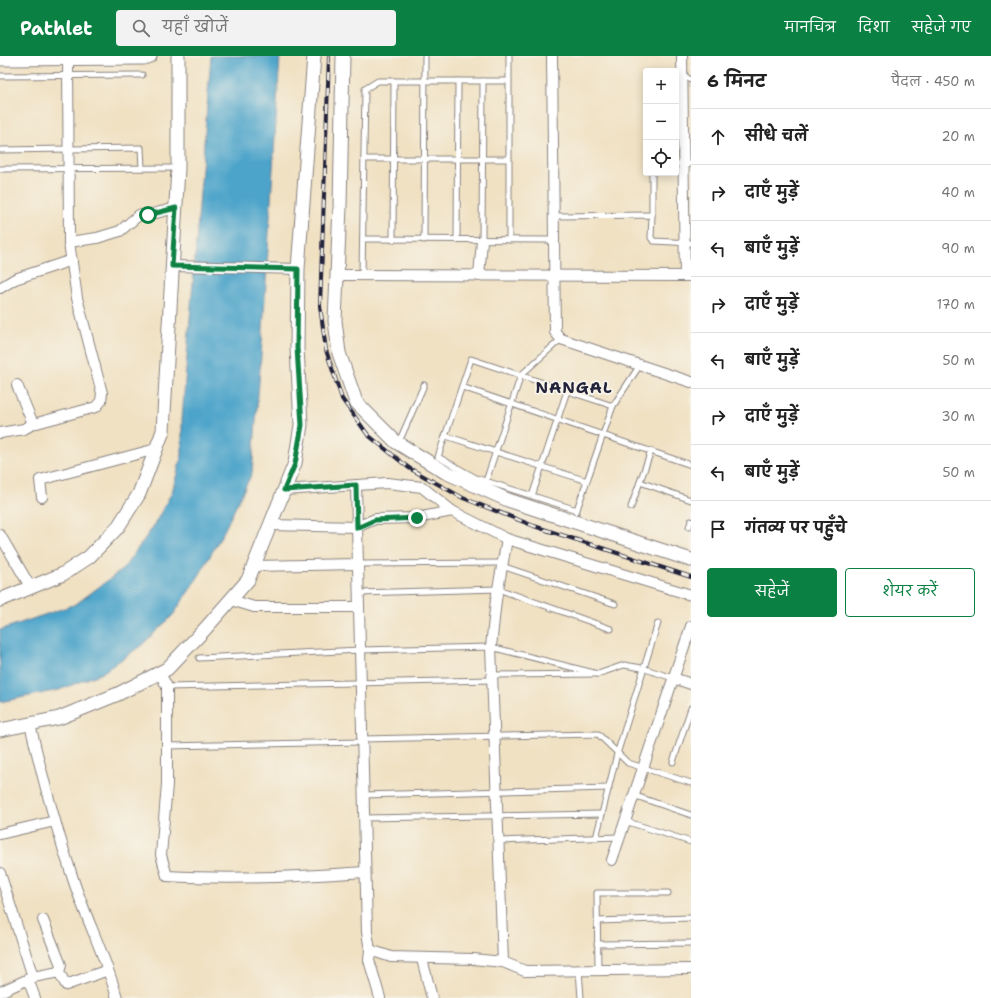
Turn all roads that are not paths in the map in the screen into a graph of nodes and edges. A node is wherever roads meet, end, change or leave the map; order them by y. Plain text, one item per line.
1 (150, 56) edge
2 (178, 56) edge
3 (314, 56) edge
4 (343, 56) edge
5 (424, 56) edge
6 (509, 56) edge
7 (552, 56) edge
8 (682, 56) edge
9 (53, 57) edge
10 (68, 57) edge
11 (0, 60) edge
12 (142, 75) dead end
13 (0, 76) edge
14 (68, 76) junction
15 (683, 77) edge
16 (394, 81) junction
17 (424, 81) junction
18 (458, 81) junction
19 (483, 81) junction
20 (508, 81) junction
21 (69, 149) junction
22 (0, 150) edge
23 (364, 159) junction
24 (394, 159) junction
25 (424, 159) junction
26 (457, 159) junction
27 (482, 159) junction
28 (508, 159) junction
29 (684, 164) edge
30 (142, 168) junction
31 (178, 168) junction
32 (0, 169) edge
33 (69, 169) junction
34 (652, 176) edge
35 (176, 208) junction
36 (652, 215) junction
37 (554, 216) junction
38 (363, 239) junction
39 (393, 240) junction
40 (424, 240) junction
41 (457, 240) junction
42 (509, 240) junction
43 (554, 240) junction
44 (482, 241) junction
45 (69, 242) junction
46 (688, 243) edge
47 (72, 260) junction
48 (172, 266) junction
49 (298, 269) junction
50 (337, 275) junction
51 (362, 276) junction
52 (479, 276) junction
53 (554, 276) junction
54 (688, 276) edge
55 (0, 288) edge
56 (561, 339) junction
57 (640, 365) junction
58 (521, 375) junction
59 (691, 382) edge
60 (17, 385) dead end
61 (424, 385) dead end
62 (462, 387) junction
63 (567, 391) junction
64 (512, 404) junction
65 (613, 406) junction
66 (558, 419) junction
67 (33, 424) junction
68 (0, 433) edge
69 (603, 435) junction
70 (446, 436) junction
71 (398, 443) junction
72 (156, 449) junction
73 (651, 451) junction
74 (496, 452) junction
75 (691, 465) edge
76 (542, 466) junction
77 (587, 481) junction
78 (486, 482) junction
79 (640, 482) junction
80 (356, 485) junction
81 (284, 490) junction
82 (532, 496) junction
83 (42, 497) dead end
84 (691, 500) edge
85 (631, 507) dead end
86 (452, 511) junction
87 (575, 516) junction
88 (270, 525) junction
89 (357, 528) junction
90 (0, 535) edge
91 (507, 539) junction
92 (691, 560) edge
93 (358, 564) junction
94 (502, 564) junction
95 (254, 566) junction
96 (31, 588) junction
97 (498, 589) junction
98 (358, 593) junction
99 (691, 595) edge
100 (0, 600) edge
101 (231, 600) junction
102 (615, 604) dead end
103 (359, 607) junction
104 (658, 623) dead end
105 (691, 626) edge
106 (611, 629) dead end
107 (491, 647) junction
108 (360, 650) junction
109 (199, 658) dead end
110 (644, 668) junction
111 (160, 673) junction
112 (598, 674) junction
113 (492, 678) junction
114 (673, 678) junction
115 (361, 683) junction
116 (691, 684) edge
117 (167, 687) junction
118 (691, 708) edge
119 (30, 724) junction
120 (0, 730) edge
121 (494, 737) junction
122 (362, 741) junction
123 (167, 746) junction
124 (617, 754) junction
125 (674, 762) dead end
126 (643, 767) junction
127 (691, 783) edge
128 (609, 788) junction
129 (496, 791) junction
130 (364, 795) junction
131 (633, 795) junction
132 (602, 814) junction
133 (691, 815) edge
134 (497, 817) junction
135 (364, 818) junction
136 (55, 821) junction
137 (625, 821) junction
138 (0, 834) edge
139 (619, 837) junction
140 (596, 838) junction
141 (498, 841) junction
142 (691, 842) edge
143 (612, 860) dead end
144 (0, 872) edge
145 (366, 872) junction
146 (668, 893) dead end
147 (691, 918) edge
148 (43, 920) dead end
149 (597, 921) junction
150 (691, 943) edge
151 (598, 944) junction
152 (370, 950) junction
153 (422, 959) junction
154 (503, 962) junction
155 (691, 969) edge
156 (108, 970) junction
157 (579, 970) junction
158 (598, 970) junction
159 (59, 972) junction
160 (30, 978) junction
161 (0, 992) edge
162 (34, 998) edge
163 (117, 998) edge
164 (380, 998) edge
165 (432, 998) edge
166 (581, 998) edge

1 - 10 street
2 - 31 street
3 - 49 street
4 - 50 street
5 - 17 lane
6 - 20 lane
7 - 37 street
8 - 15 street
9 - 10 street
9 - 11 street
10 - 14 street
12 - 14 lane
13 - 14 lane
14 - 21 street
15 - 29 street
16 - 17 lane
16 - 23 lane
16 - 24 lane
17 - 18 lane
17 - 25 lane
18 - 19 lane
18 - 26 lane
19 - 20 lane
19 - 27 lane
20 - 28 lane
21 - 22 lane
21 - 30 lane
21 - 33 street
23 - 24 lane
23 - 38 lane
24 - 25 lane
24 - 39 lane
25 - 26 lane
25 - 40 lane
26 - 27 lane
26 - 41 lane
27 - 28 lane
27 - 44 lane
28 - 42 lane
29 - 46 street
30 - 31 lane
30 - 33 lane
31 - 35 street
32 - 33 lane
33 - 45 street
34 - 36 lane
35 - 45 street
35 - 48 street
36 - 37 lane
36 - 46 lane
37 - 43 street
38 - 39 lane
38 - 51 lane
39 - 40 lane
40 - 41 lane
41 - 44 lane
42 - 43 lane
42 - 44 lane
43 - 53 street
44 - 52 street
45 - 47 street
46 - 54 street
47 - 55 street
47 - 67 street
48 - 49 street
48 - 72 street
49 - 81 street
50 - 51 street
50 - 71 street
51 - 52 street
52 - 53 street
53 - 54 street
53 - 56 street
56 - 57 street
56 - 58 lane
57 - 59 street
57 - 65 lane
58 - 62 lane
58 - 63 lane
58 - 64 lane
60 - 67 street
61 - 71 lane
62 - 64 lane
62 - 70 lane
63 - 65 lane
63 - 66 lane
64 - 66 lane
64 - 74 lane
65 - 69 lane
66 - 69 lane
66 - 76 lane
67 - 68 street
69 - 73 lane
69 - 77 lane
70 - 74 lane
70 - 78 lane
71 - 87 street
72 - 83 street
72 - 96 street
73 - 75 lane
73 - 79 lane
74 - 76 lane
74 - 78 lane
76 - 77 lane
76 - 82 lane
77 - 87 lane
78 - 82 lane
79 - 84 lane
79 - 85 lane
80 - 81 street
80 - 86 street
80 - 89 street
81 - 88 street
82 - 87 lane
86 - 89 street
86 - 91 street
87 - 92 street
88 - 89 street
88 - 95 street
89 - 93 street
90 - 96 street
91 - 94 street
91 - 99 street
93 - 94 lane
93 - 95 street
93 - 98 street
94 - 97 street
94 - 102 lane
95 - 101 street
96 - 100 street
97 - 98 lane
97 - 106 lane
97 - 107 street
98 - 103 street
101 - 103 street
101 - 111 street
103 - 108 street
104 - 110 lane
105 - 114 street
107 - 108 lane
107 - 112 lane
107 - 113 street
108 - 109 lane
108 - 115 street
110 - 112 lane
110 - 114 lane
110 - 124 lane
111 - 117 street
111 - 119 street
112 - 113 lane
113 - 115 lane
113 - 121 street
114 - 116 street
114 - 126 street
115 - 117 lane
115 - 122 street
117 - 123 street
118 - 125 lane
119 - 120 street
119 - 136 street
121 - 122 lane
121 - 124 lane
121 - 129 street
122 - 123 lane
122 - 130 street
123 - 145 street
124 - 126 lane
124 - 128 lane
126 - 127 lane
126 - 131 street
128 - 129 lane
128 - 132 lane
129 - 130 lane
129 - 134 street
130 - 135 street
131 - 133 lane
131 - 137 street
132 - 134 lane
132 - 140 lane
134 - 135 lane
134 - 141 street
135 - 145 street
136 - 138 street
136 - 156 street
137 - 139 street
137 - 142 lane
139 - 140 lane
139 - 143 street
140 - 141 lane
141 - 154 street
144 - 160 street
145 - 152 street
146 - 149 lane
147 - 149 lane
148 - 159 street
149 - 151 lane
150 - 151 lane
151 - 158 lane
152 - 153 street
152 - 164 street
153 - 154 street
153 - 165 street
154 - 157 street
155 - 158 street
156 - 159 street
156 - 163 street
157 - 158 street
157 - 166 lane
159 - 160 street
160 - 161 street
160 - 162 street

